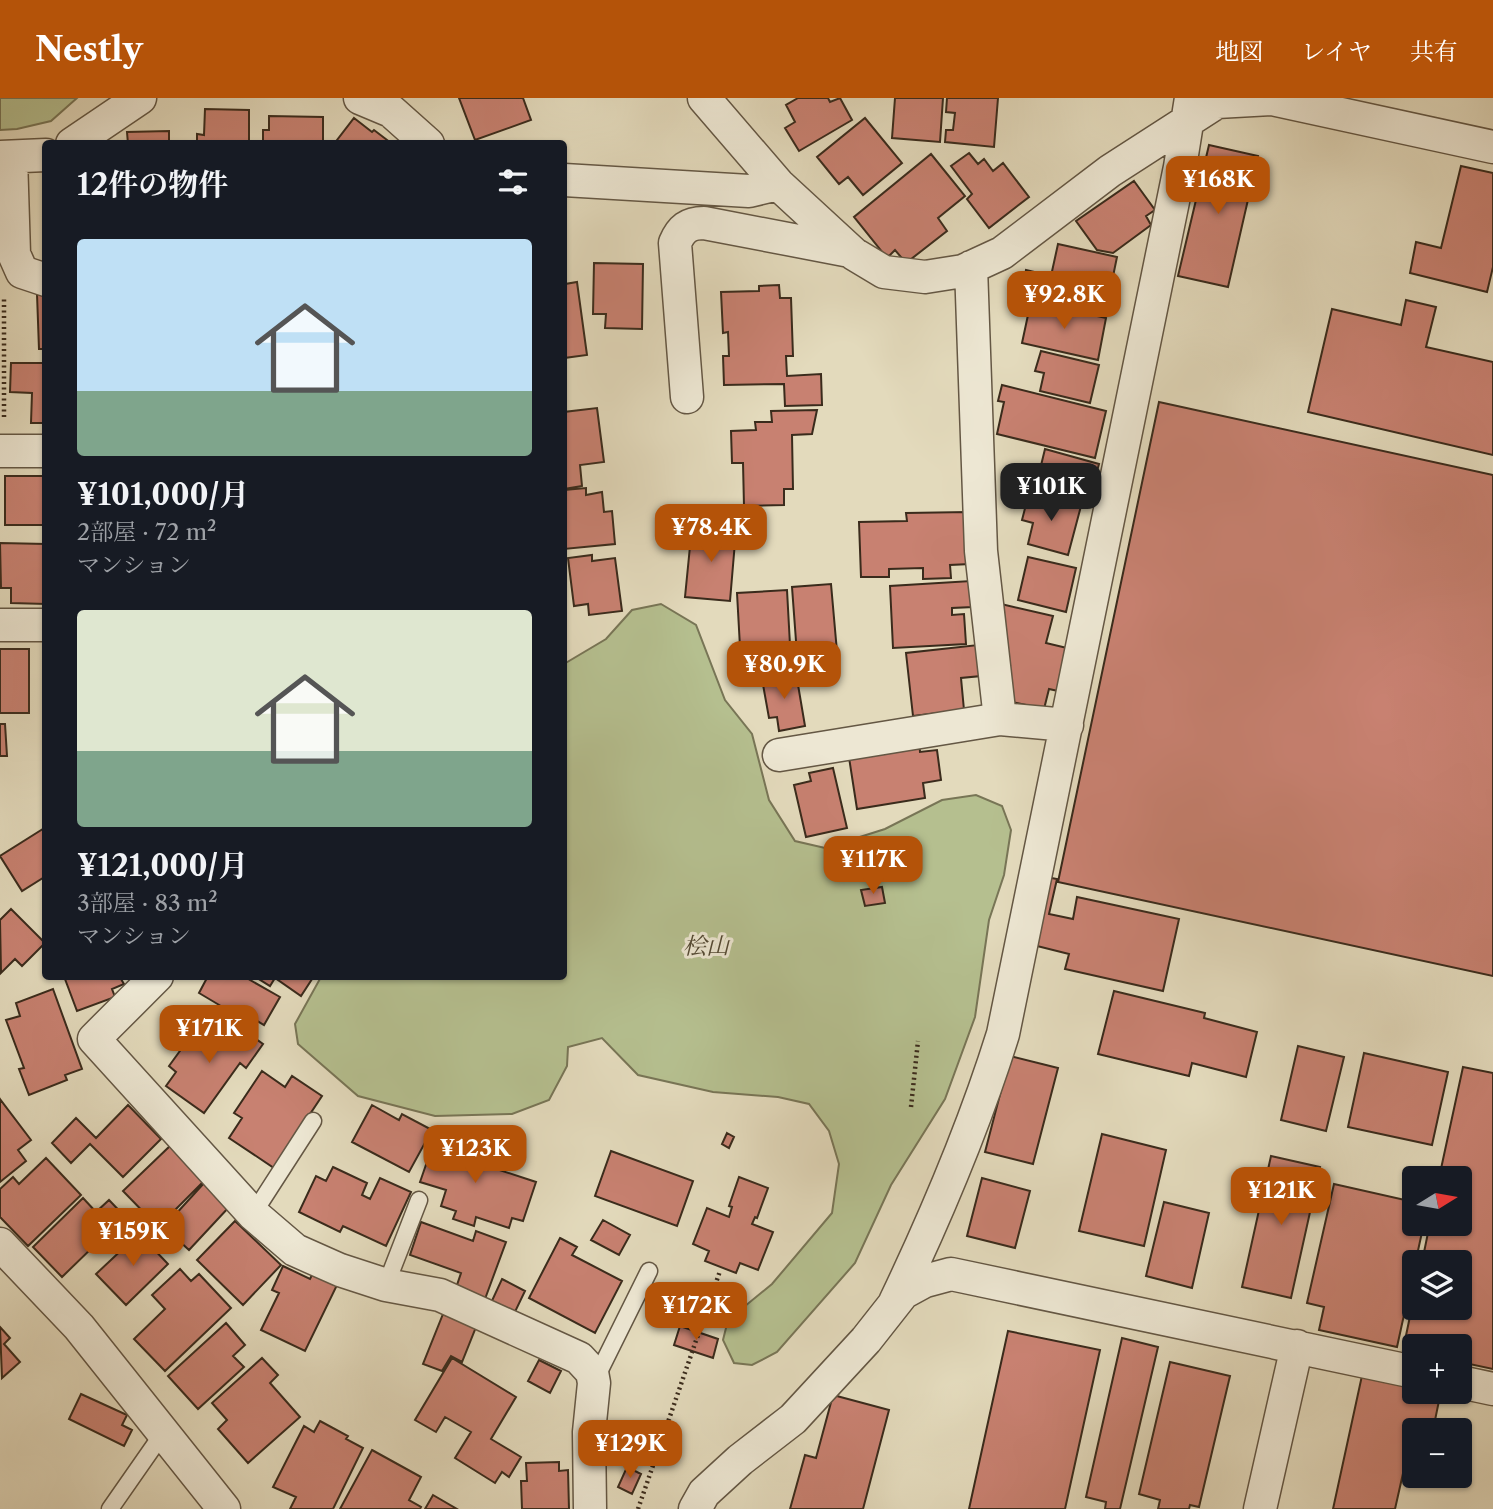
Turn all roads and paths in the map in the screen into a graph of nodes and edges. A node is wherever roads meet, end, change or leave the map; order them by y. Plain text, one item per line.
1 (140, 98) edge
2 (360, 98) edge
3 (713, 102) edge
4 (1190, 109) edge
5 (78, 140) edge
6 (424, 140) edge
7 (1493, 147) edge
8 (42, 155) edge
9 (5, 157) edge
10 (567, 180) edge
11 (778, 184) junction
12 (851, 251) junction
13 (971, 267) junction
14 (42, 279) edge
15 (4, 285) dead end
16 (687, 397) dead end
17 (2, 451) edge
18 (42, 451) edge
19 (0, 625) edge
20 (42, 625) edge
21 (1000, 719) junction
22 (1067, 725) junction
23 (779, 755) dead end
24 (153, 980) edge
25 (918, 1041) dead end
26 (911, 1107) dead end
27 (313, 1121) dead end
28 (419, 1200) dead end
29 (253, 1214) junction
30 (0, 1244) edge
31 (649, 1271) dead end
32 (720, 1271) dead end
33 (386, 1284) junction
34 (895, 1302) junction
35 (1297, 1346) junction
36 (1402, 1369) edge
37 (594, 1383) junction
38 (1472, 1385) edge
39 (1493, 1389) edge
40 (163, 1433) junction
41 (110, 1509) edge
42 (224, 1509) edge
43 (590, 1509) edge
44 (638, 1509) edge
45 (695, 1509) edge
46 (1260, 1509) edge

1 - 5 street
2 - 6 street
3 - 11 street
4 - 7 street
4 - 13 street
4 - 22 street
8 - 9 street
9 - 14 street
10 - 11 street
11 - 12 street
12 - 13 street
12 - 16 street
13 - 21 street
15 - 17 path
17 - 18 street
19 - 20 street
21 - 22 street
21 - 23 street
22 - 34 street
24 - 29 street
25 - 26 path
27 - 29 lane
28 - 33 lane
29 - 33 street
30 - 40 street
31 - 37 lane
32 - 44 path
33 - 37 street
34 - 35 street
34 - 45 street
35 - 36 street
35 - 46 street
37 - 43 street
38 - 39 street
40 - 41 lane
40 - 42 street

